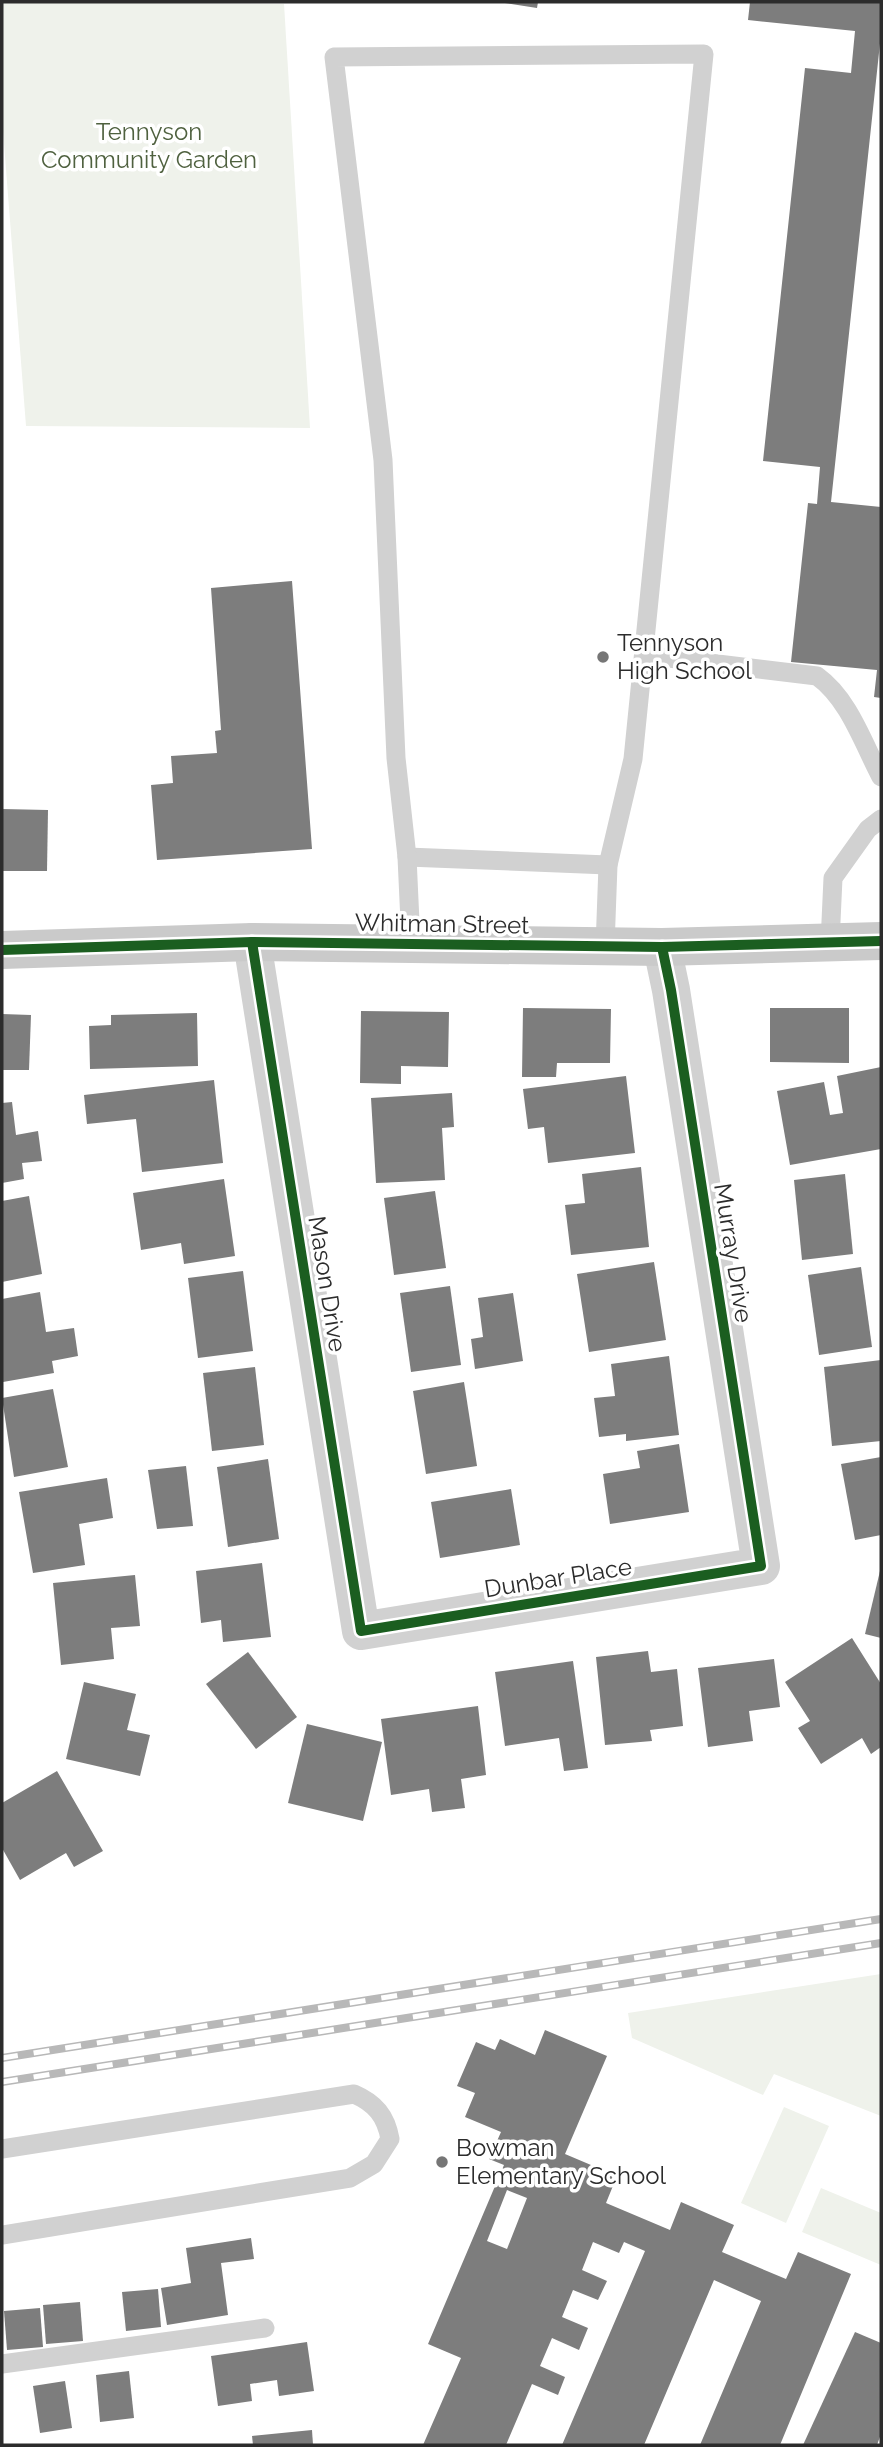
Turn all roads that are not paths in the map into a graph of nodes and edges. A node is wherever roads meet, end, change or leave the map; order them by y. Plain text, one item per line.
1 (644, 655) junction
2 (881, 777) edge
3 (881, 819) edge
4 (407, 857) junction
5 (608, 865) junction
6 (881, 941) edge
7 (252, 942) junction
8 (830, 943) junction
9 (411, 944) junction
10 (604, 947) junction
11 (662, 947) junction
12 (2, 950) edge
13 (761, 1566) joint
14 (361, 1631) joint
15 (2, 2149) edge
16 (2, 2235) edge
17 (265, 2328) dead end
18 (2, 2364) edge

1 - 2 lane
1 - 4 lane
1 - 5 lane
3 - 8 lane
4 - 5 lane
4 - 9 lane
5 - 10 lane
6 - 8 street, Whitman Street
7 - 9 street, Whitman Street
7 - 12 street, Whitman Street
7 - 14 street, Mason Drive
8 - 11 street, Whitman Street
9 - 10 street, Whitman Street
10 - 11 street, Whitman Street
11 - 13 street, Murray Drive
13 - 14 street, Dunbar Place
15 - 16 lane
17 - 18 lane

